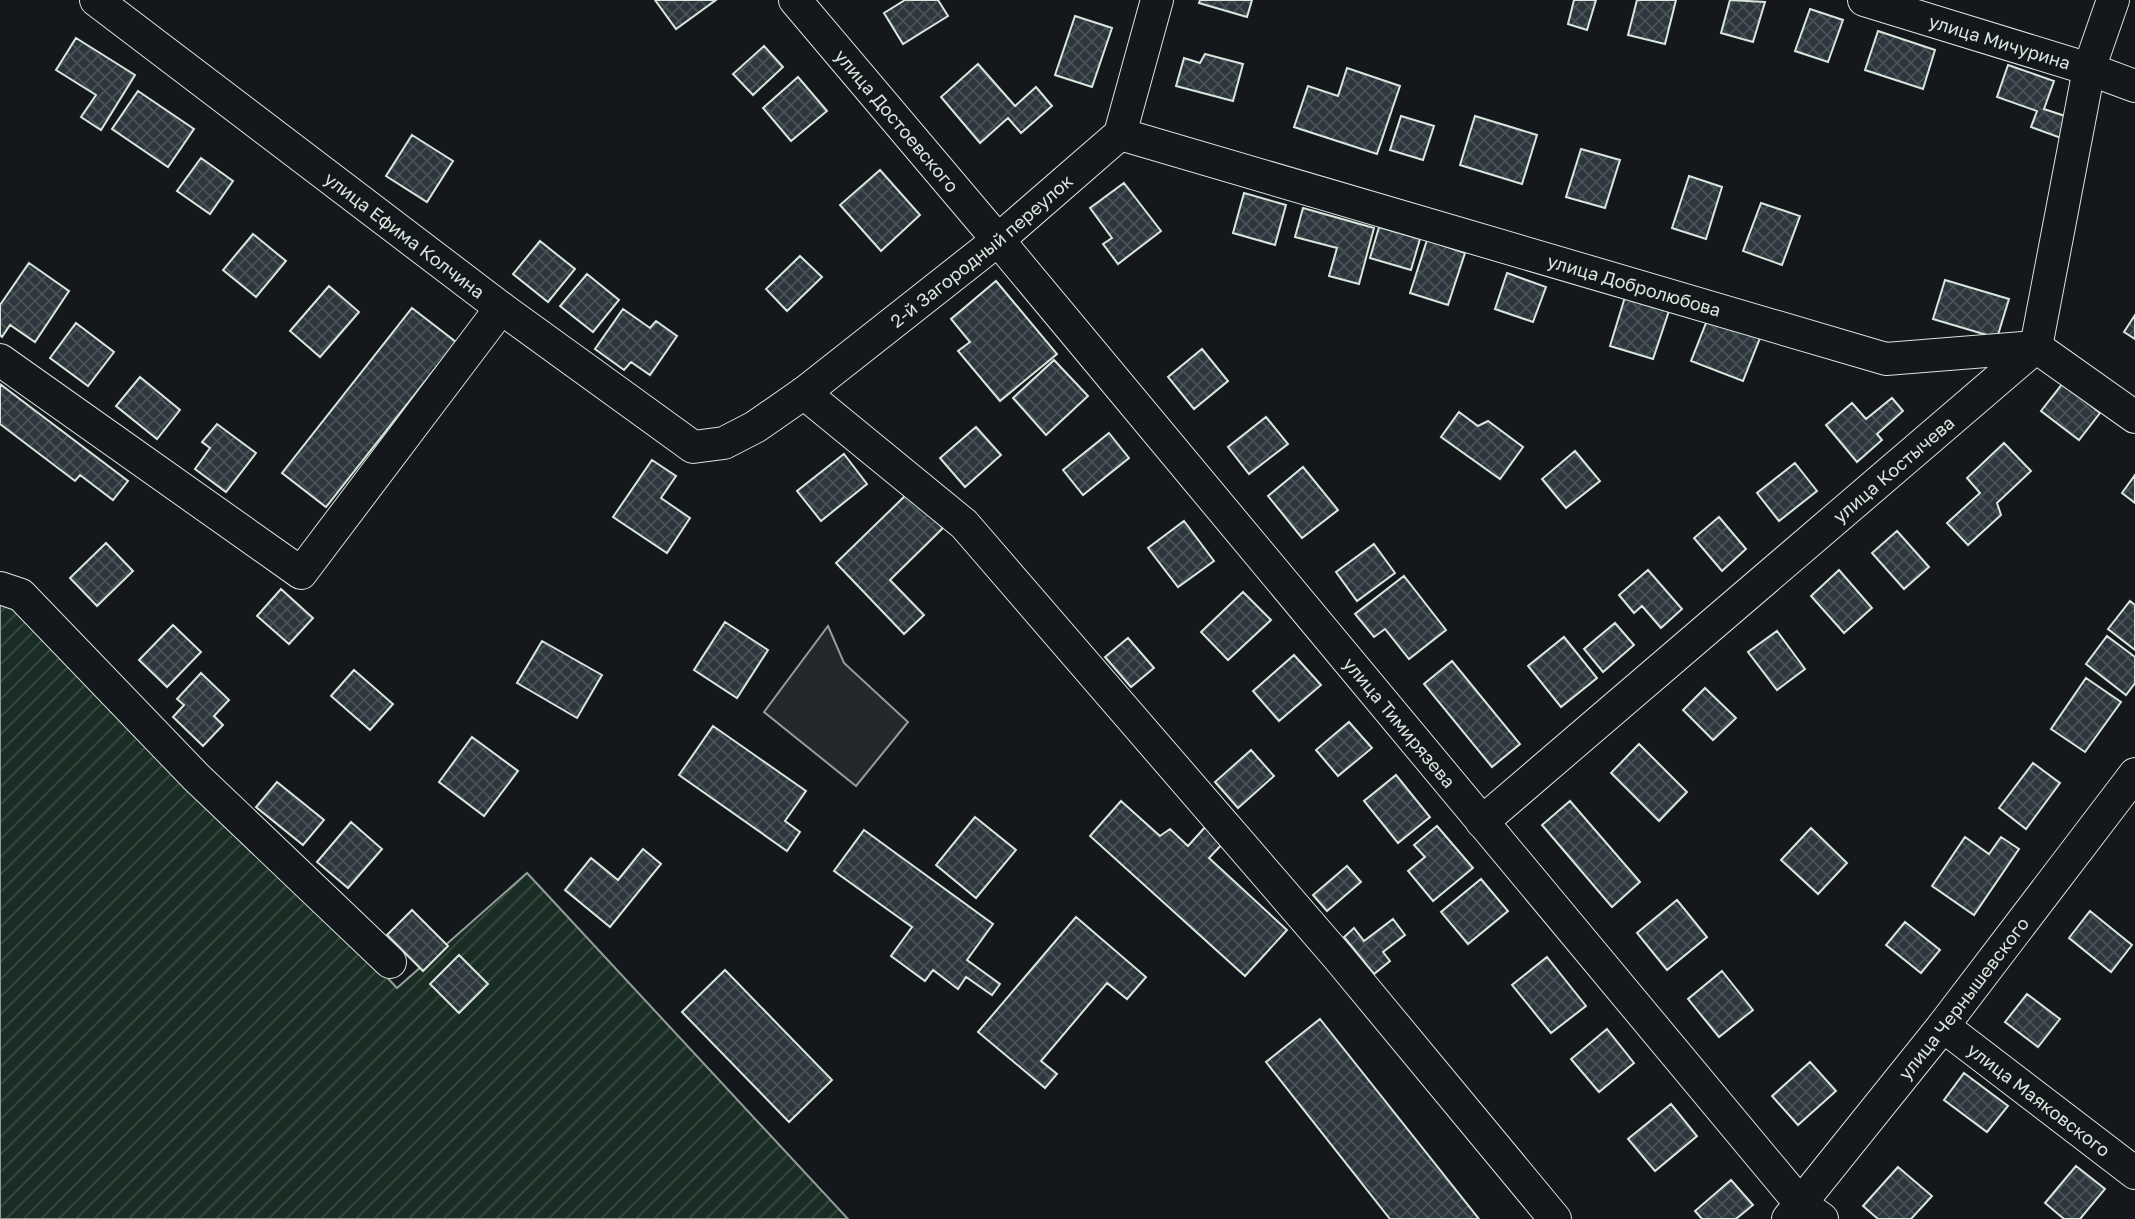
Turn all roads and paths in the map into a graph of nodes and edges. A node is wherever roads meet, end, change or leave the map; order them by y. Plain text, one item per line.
1 (96, 0) edge
2 (795, 0) edge
3 (1157, 0) edge
4 (1864, 0) edge
5 (2113, 0) edge
6 (2089, 69) junction
7 (2135, 86) edge
8 (1120, 134) junction
9 (998, 240) junction
10 (501, 308) junction
11 (2036, 347) junction
12 (0, 359) edge
13 (804, 393) junction
14 (2135, 417) edge
15 (724, 443) joint
16 (0, 588) edge
17 (2132, 784) edge
18 (1482, 822) junction
19 (390, 962) dead end
20 (1943, 1026) junction
21 (2135, 1173) edge
22 (1803, 1214) edge
23 (1555, 1219) edge

1 - 10 street, улица Ефима Колчина
2 - 9 street, улица Достоевского
3 - 8 street
4 - 6 street, улица Мичурина
5 - 6 street
6 - 7 street, улица Мичурина
6 - 11 street
8 - 9 street, 2-й Загородный переулок
8 - 11 street, улица Добролюбова
9 - 13 street, 2-й Загородный переулок
9 - 18 street, улица Тимирязева
10 - 12 street
10 - 15 street, улица Ефима Колчина
11 - 14 street
11 - 18 street, улица Костычева
13 - 15 street, 2-й Загородный переулок
13 - 23 street
16 - 19 street
17 - 20 street, улица Чернышевского
18 - 22 street, улица Тимирязева
20 - 21 street, улица Маяковского
20 - 22 street, улица Чернышевского

